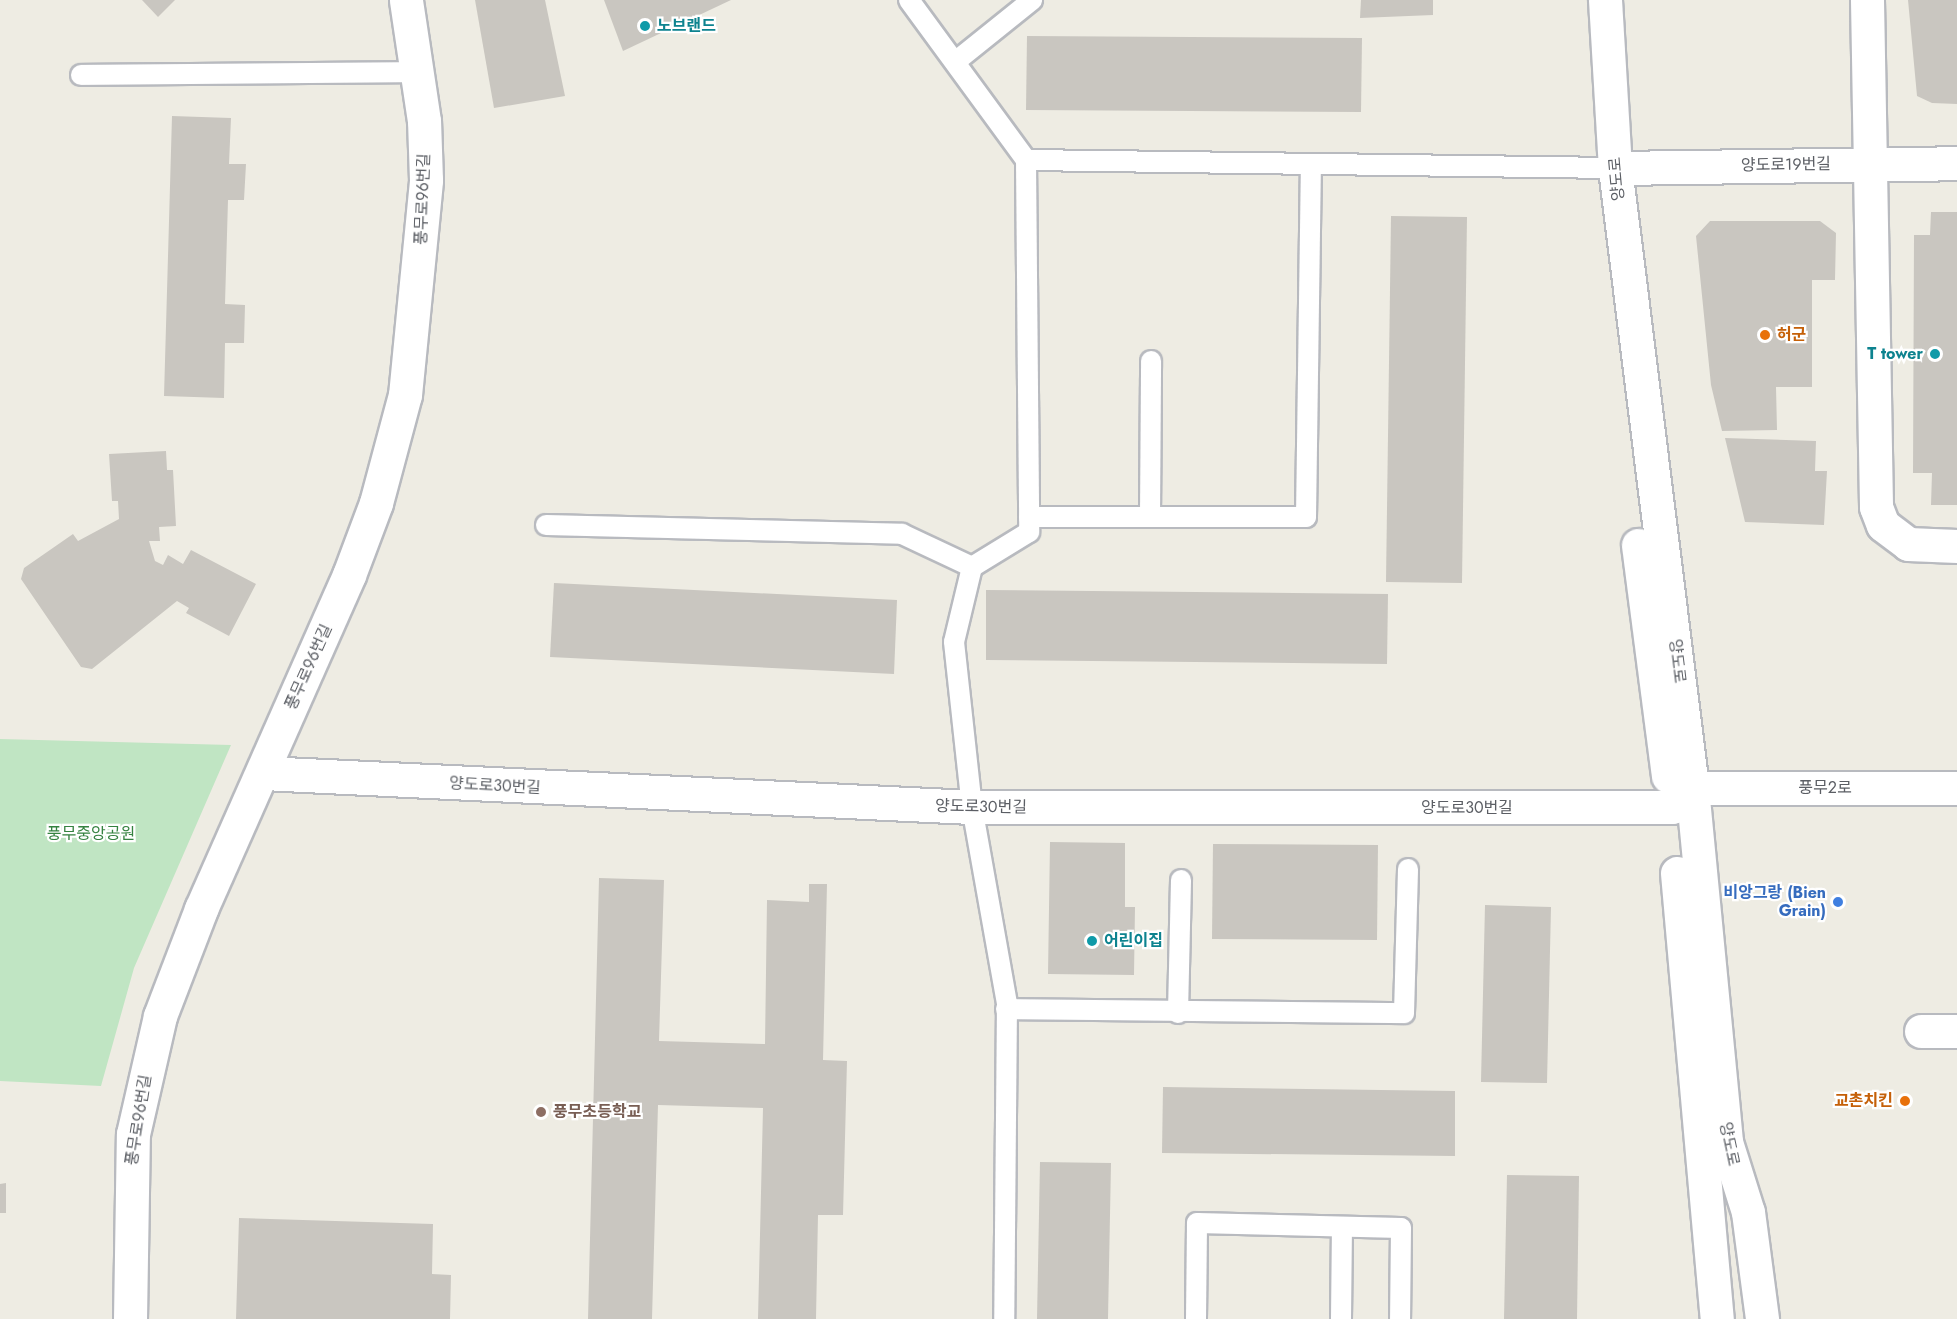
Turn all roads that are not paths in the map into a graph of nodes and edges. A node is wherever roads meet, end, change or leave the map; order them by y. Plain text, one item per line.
1 (406, 0) edge
2 (909, 0) edge
3 (1032, 0) edge
4 (1585, 0) edge
5 (1605, 0) edge
6 (1867, 0) edge
7 (954, 62) junction
8 (419, 72) junction
9 (81, 75) dead end
10 (1026, 160) junction
11 (1870, 163) junction
12 (1957, 163) edge
13 (1311, 166) junction
14 (1605, 168) junction
15 (1152, 361) dead end
16 (1029, 517) junction
17 (1150, 517) junction
18 (546, 525) dead end
19 (1957, 546) edge
20 (972, 567) junction
21 (263, 773) junction
22 (1957, 788) edge
23 (1682, 797) junction
24 (972, 807) junction
25 (1408, 869) dead end
26 (1181, 880) dead end
27 (1006, 1009) junction
28 (1178, 1013) junction
29 (1921, 1031) dead end
30 (1957, 1031) edge
31 (1342, 1227) junction
32 (130, 1319) edge
33 (1004, 1319) edge
34 (1196, 1319) edge
35 (1341, 1319) edge
36 (1400, 1319) edge
37 (1717, 1319) edge
38 (1762, 1319) edge

1 - 8 street, 풍무로96번길
2 - 7 lane
3 - 7 lane
4 - 14 street, 양도로
5 - 14 street, 양도로
6 - 11 street
7 - 10 lane
8 - 9 lane
8 - 21 street, 풍무로96번길
10 - 13 lane
10 - 16 lane
11 - 12 street, 양도로19번길
11 - 14 street, 양도로19번길
11 - 19 street
13 - 14 lane
13 - 17 lane
14 - 23 street, 양도로
15 - 17 lane
16 - 17 lane
16 - 20 lane
18 - 20 lane
20 - 24 lane
21 - 24 street, 양도로30번길
21 - 32 street, 풍무로96번길
22 - 23 street, 풍무2로
23 - 24 street, 양도로30번길
23 - 37 street, 양도로
23 - 38 street, 양도로
24 - 27 lane
25 - 28 lane
26 - 28 lane
27 - 28 lane
27 - 33 lane
29 - 30 street
31 - 34 lane
31 - 35 lane
31 - 36 lane

